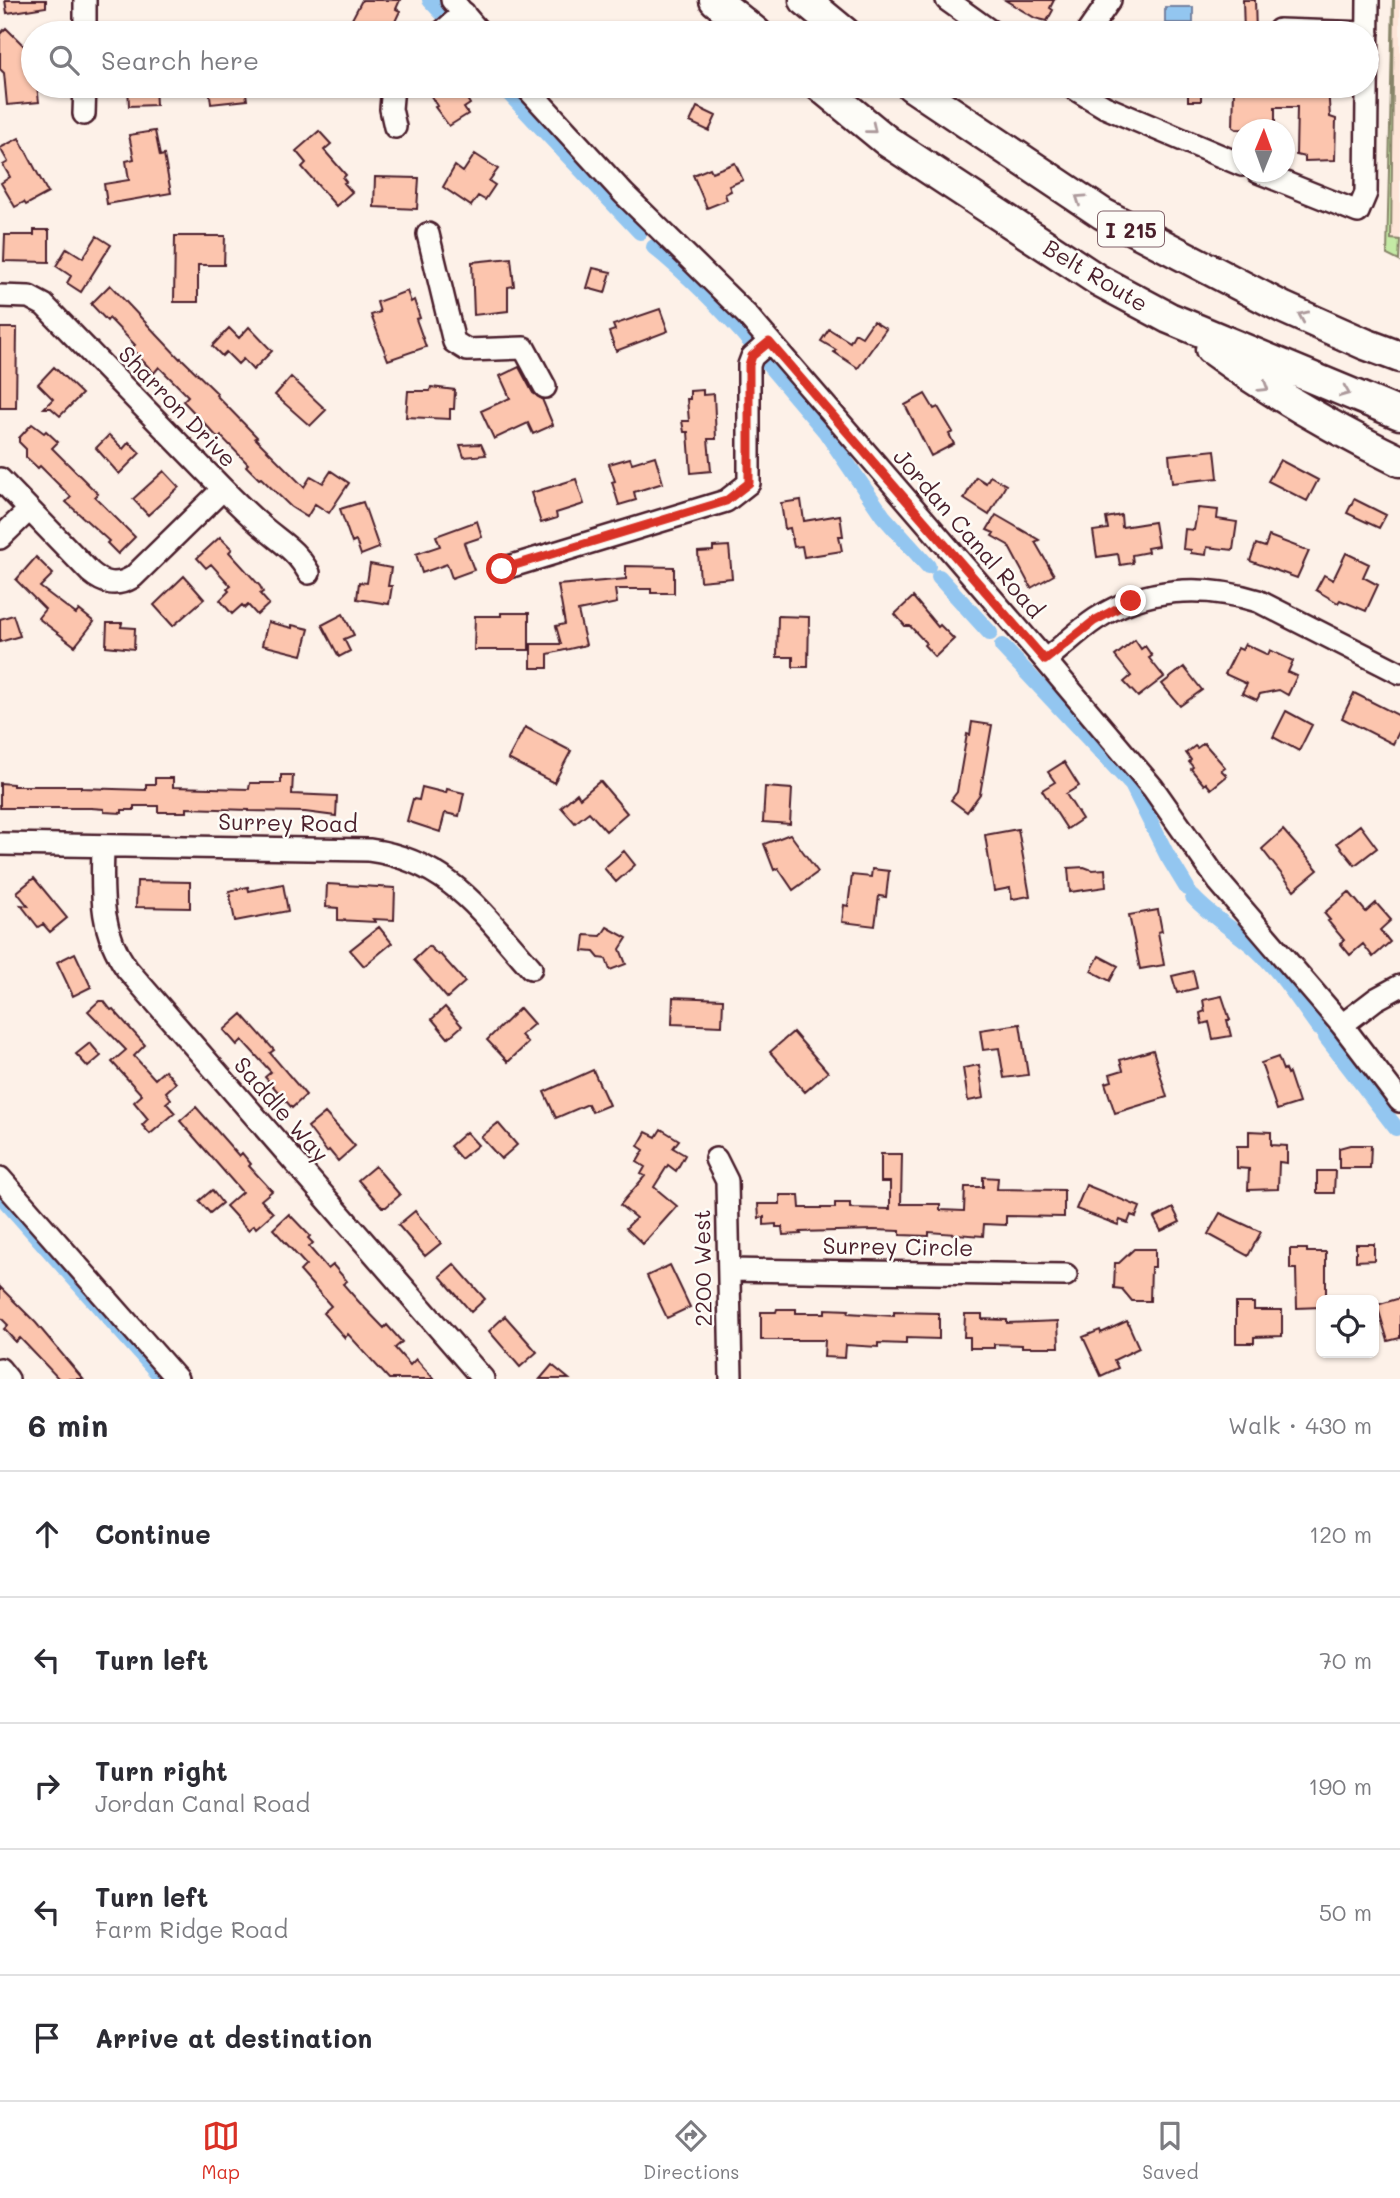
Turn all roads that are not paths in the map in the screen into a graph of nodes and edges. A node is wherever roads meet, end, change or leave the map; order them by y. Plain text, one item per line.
1 (85, 0) edge
2 (715, 0) edge
3 (805, 0) edge
4 (947, 0) edge
5 (1110, 0) edge
6 (1368, 0) edge
7 (458, 7) edge
8 (85, 21) edge
9 (470, 21) edge
10 (741, 21) edge
11 (830, 21) edge
12 (976, 21) edge
13 (1095, 21) edge
14 (1368, 21) edge
15 (85, 98) edge
16 (392, 98) edge
17 (536, 98) edge
18 (835, 98) edge
19 (930, 98) edge
20 (1090, 98) edge
21 (1367, 98) edge
22 (84, 114) dead end
23 (395, 127) dead end
24 (1232, 161) edge
25 (1283, 182) edge
26 (428, 234) dead end
27 (0, 296) edge
28 (1169, 318) junction
29 (769, 342) junction
30 (1400, 354) edge
31 (545, 387) dead end
32 (1400, 414) edge
33 (1400, 461) edge
34 (0, 479) edge
35 (223, 489) junction
36 (29, 510) junction
37 (0, 538) edge
38 (502, 569) dead end
39 (309, 573) dead end
40 (1045, 660) junction
41 (1400, 673) edge
42 (0, 844) edge
43 (103, 846) junction
44 (531, 968) dead end
45 (1400, 986) edge
46 (1342, 1025) junction
47 (1400, 1101) edge
48 (716, 1159) dead end
49 (0, 1178) edge
50 (729, 1270) junction
51 (1066, 1275) dead end
52 (0, 1369) edge
53 (8, 1379) edge
54 (177, 1379) edge
55 (483, 1379) edge
56 (730, 1379) edge

1 - 8 street
2 - 10 highway
3 - 11 highway
4 - 12 street
5 - 13 street
6 - 14 street
7 - 9 street
15 - 22 street
16 - 23 street
17 - 29 street, Jordan Canal Road
18 -> 28 highway, Belt Route / I 215
30 -> 19 highway, I 215
20 - 24 street
21 - 25 street
26 - 31 street
27 - 35 street, Sharron Drive
28 -> 32 highway, Belt Route / I 215
28 -> 33 highway
29 - 38 street
29 - 40 street, Jordan Canal Road
34 - 36 street
35 - 36 street
35 - 39 street, Sharron Drive
36 - 37 street
40 - 41 street
40 - 46 street, Jordan Canal Road
42 - 43 street, Surrey Road
43 - 44 street, Surrey Road
43 - 55 street, Saddle Way
45 - 46 street
46 - 47 street, Jordan Canal Road
48 - 50 street, 2200 West
49 - 54 street
50 - 51 street, Surrey Circle
50 - 56 street, 2200 West
52 - 53 street

